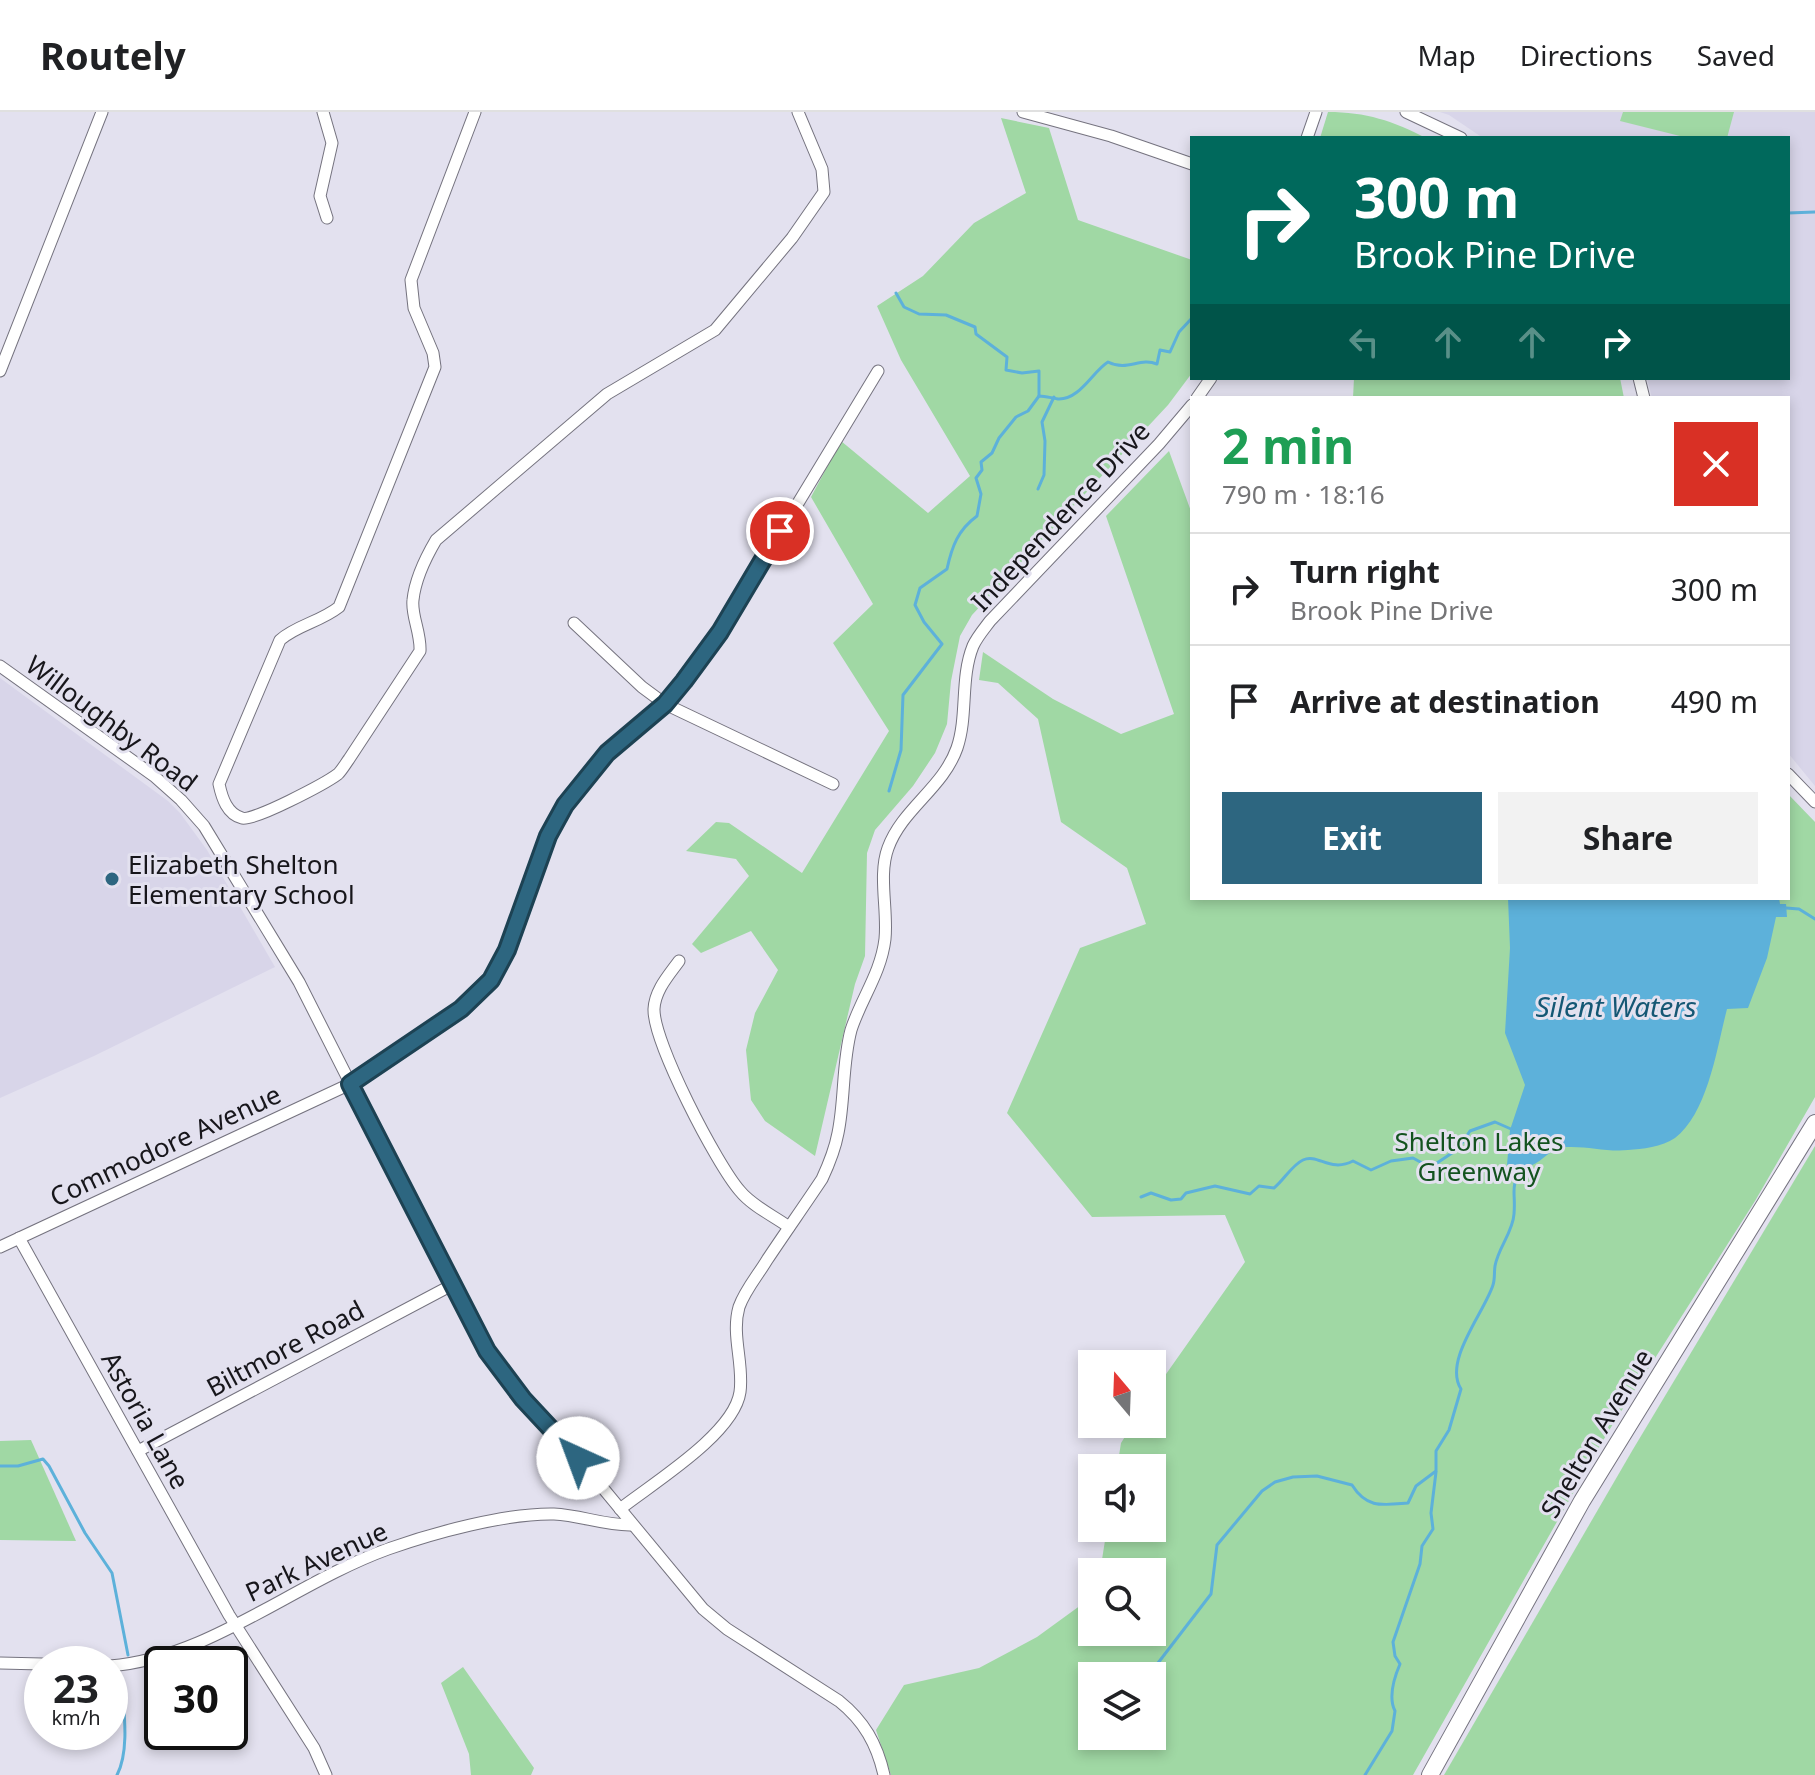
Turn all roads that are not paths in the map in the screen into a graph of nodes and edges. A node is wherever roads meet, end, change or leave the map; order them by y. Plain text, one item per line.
1 (102, 112) edge
2 (323, 112) edge
3 (475, 112) edge
4 (798, 112) edge
5 (1023, 112) edge
6 (1316, 112) edge
7 (1406, 112) edge
8 (1308, 136) edge
9 (1457, 136) edge
10 (1190, 163) edge
11 (327, 218) dead end
12 (0, 371) edge
13 (878, 371) dead end
14 (1190, 407) edge
15 (574, 623) dead end
16 (0, 666) edge
17 (665, 704) junction
18 (1790, 776) edge
19 (833, 784) dead end
20 (1815, 802) edge
21 (679, 961) dead end
22 (350, 1084) junction
23 (1815, 1123) edge
24 (789, 1227) junction
25 (19, 1238) junction
26 (0, 1247) edge
27 (452, 1285) junction
28 (138, 1451) junction
29 (617, 1505) junction
30 (595, 1519) junction
31 (632, 1525) junction
32 (235, 1624) junction
33 (0, 1663) edge
34 (128, 1663) edge
35 (24, 1664) edge
36 (326, 1775) edge
37 (884, 1775) edge
38 (1430, 1775) edge

1 - 12 street
2 - 11 street
3 - 4 street
5 - 10 street
6 - 8 street
7 - 9 street
13 - 17 street, Commodore Avenue
14 - 24 street, Independence Drive
15 - 17 street
16 - 22 street, Willoughby Road
17 - 19 street
17 - 22 street, Commodore Avenue
18 - 20 street
21 - 24 street
22 - 25 street, Commodore Avenue
22 - 27 street, Willoughby Road
23 - 38 main road, Shelton Avenue
24 - 29 street, Independence Drive
25 - 26 street, Commodore Avenue
25 - 28 street, Astoria Lane
27 - 28 street, Biltmore Road
27 - 29 street, Willoughby Road
28 - 32 street, Astoria Lane
29 - 30 street
29 - 31 street, Willoughby Road
30 - 31 street, Park Avenue
30 - 32 street, Park Avenue
31 - 37 street, Willoughby Road
32 - 34 street, Park Avenue
32 - 36 street, Astoria Lane
33 - 35 street

